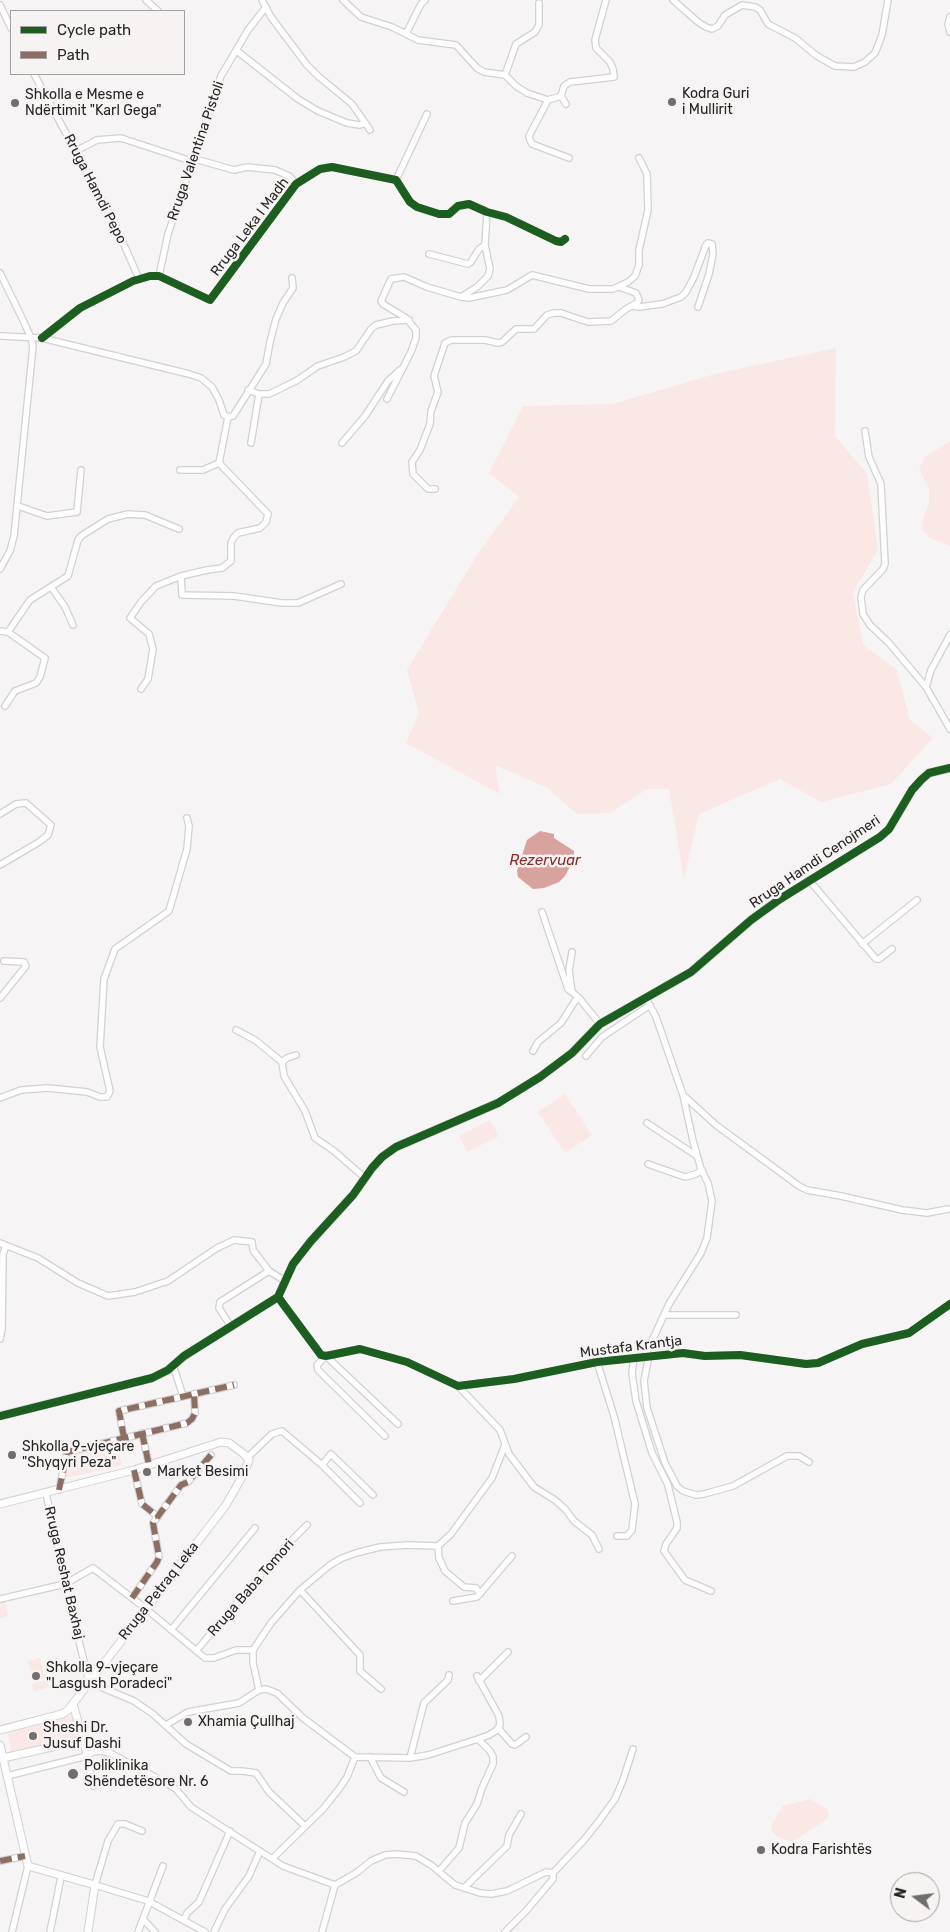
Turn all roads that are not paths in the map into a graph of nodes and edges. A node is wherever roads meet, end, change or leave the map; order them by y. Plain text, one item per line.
1 (146, 0) edge
2 (262, 0) edge
3 (344, 0) edge
4 (425, 0) edge
5 (606, 0) edge
6 (673, 0) edge
7 (888, 0) edge
8 (539, 2) dead end
9 (0, 5) edge
10 (266, 7) junction
11 (157, 10) edge
12 (2, 12) edge
13 (950, 17) edge
14 (10, 26) edge
15 (950, 32) edge
16 (406, 34) junction
17 (237, 51) junction
18 (35, 75) edge
19 (504, 75) junction
20 (561, 96) junction
21 (548, 100) junction
22 (566, 104) dead end
23 (427, 114) dead end
24 (365, 123) junction
25 (370, 130) dead end
26 (76, 151) junction
27 (570, 158) dead end
28 (639, 158) dead end
29 (194, 161) junction
30 (396, 180) junction
31 (296, 184) junction
32 (487, 212) junction
33 (565, 239) dead end
34 (485, 245) junction
35 (429, 254) dead end
36 (0, 273) edge
37 (159, 276) junction
38 (292, 278) dead end
39 (139, 279) junction
40 (619, 287) junction
41 (461, 297) junction
42 (632, 306) junction
43 (698, 307) dead end
44 (409, 320) junction
45 (0, 336) edge
46 (31, 338) junction
47 (42, 338) junction
48 (401, 369) junction
49 (248, 390) junction
50 (259, 394) junction
51 (387, 399) dead end
52 (228, 417) junction
53 (865, 431) dead end
54 (251, 443) dead end
55 (342, 443) dead end
56 (219, 463) junction
57 (81, 470) dead end
58 (180, 470) dead end
59 (435, 489) dead end
60 (18, 506) junction
61 (179, 529) dead end
62 (0, 569) edge
63 (181, 576) junction
64 (341, 584) dead end
65 (51, 587) junction
66 (74, 625) dead end
67 (0, 631) edge
68 (8, 632) junction
69 (950, 635) edge
70 (926, 687) junction
71 (141, 689) dead end
72 (4, 706) dead end
73 (950, 729) edge
74 (950, 768) edge
75 (0, 814) edge
76 (187, 818) dead end
77 (0, 865) edge
78 (809, 880) junction
79 (917, 900) dead end
80 (542, 912) dead end
81 (862, 944) junction
82 (892, 950) dead end
83 (572, 952) dead end
84 (4, 961) dead end
85 (572, 992) junction
86 (0, 998) edge
87 (579, 998) junction
88 (648, 1002) junction
89 (600, 1024) junction
90 (236, 1030) dead end
91 (533, 1051) dead end
92 (296, 1055) dead end
93 (586, 1056) dead end
94 (282, 1062) junction
95 (683, 1095) junction
96 (0, 1098) edge
97 (647, 1123) dead end
98 (698, 1157) junction
99 (648, 1164) dead end
100 (702, 1170) junction
101 (365, 1178) junction
102 (948, 1209) dead end
103 (3, 1244) edge
104 (269, 1271) junction
105 (285, 1281) junction
106 (278, 1297) junction
107 (950, 1304) edge
108 (664, 1315) junction
109 (736, 1315) dead end
110 (230, 1326) junction
111 (0, 1338) edge
112 (647, 1355) junction
113 (326, 1356) junction
114 (634, 1358) junction
115 (597, 1362) junction
116 (173, 1365) junction
117 (234, 1384) dead end
118 (458, 1386) junction
119 (194, 1394) junction
120 (183, 1396) junction
121 (0, 1416) edge
122 (398, 1424) dead end
123 (142, 1433) junction
124 (385, 1436) dead end
125 (124, 1438) junction
126 (506, 1445) junction
127 (211, 1454) dead end
128 (248, 1457) junction
129 (810, 1462) dead end
130 (149, 1465) junction
131 (322, 1465) junction
132 (134, 1470) junction
133 (59, 1490) junction
134 (46, 1493) junction
135 (373, 1495) dead end
136 (360, 1503) dead end
137 (0, 1504) edge
138 (158, 1516) junction
139 (306, 1525) dead end
140 (255, 1528) dead end
141 (617, 1536) dead end
142 (438, 1546) junction
143 (599, 1550) dead end
144 (512, 1556) dead end
145 (65, 1584) junction
146 (300, 1590) junction
147 (711, 1591) dead end
148 (480, 1594) junction
149 (132, 1598) junction
150 (0, 1599) edge
151 (453, 1601) dead end
152 (146, 1608) junction
153 (171, 1630) junction
154 (253, 1650) junction
155 (196, 1651) junction
156 (508, 1652) dead end
157 (449, 1675) dead end
158 (89, 1682) junction
159 (259, 1690) junction
160 (381, 1690) dead end
161 (73, 1704) junction
162 (166, 1725) junction
163 (498, 1728) junction
164 (0, 1730) edge
165 (526, 1737) dead end
166 (478, 1739) junction
167 (83, 1740) junction
168 (0, 1745) edge
169 (633, 1749) dead end
170 (86, 1756) junction
171 (355, 1757) junction
172 (370, 1757) junction
173 (410, 1758) junction
174 (2, 1761) edge
175 (7, 1776) junction
176 (93, 1786) dead end
177 (404, 1792) dead end
178 (521, 1814) dead end
179 (305, 1826) junction
180 (142, 1831) dead end
181 (230, 1831) junction
182 (260, 1851) junction
183 (25, 1856) junction
184 (272, 1859) junction
185 (0, 1861) edge
186 (28, 1866) junction
187 (163, 1866) dead end
188 (439, 1871) junction
189 (553, 1873) junction
190 (61, 1876) junction
191 (335, 1885) junction
192 (95, 1886) junction
193 (464, 1888) junction
194 (148, 1901) junction
195 (142, 1919) junction
196 (184, 1920) junction
197 (12, 1932) edge
198 (50, 1932) edge
199 (88, 1932) edge
200 (138, 1932) edge
201 (155, 1932) edge
202 (206, 1932) edge
203 (214, 1932) edge
204 (322, 1932) edge
205 (505, 1932) edge

1 - 11 street
2 - 10 street
3 - 16 street
4 - 16 street
5 - 20 street
6 - 7 street
8 - 19 street
9 - 12 street
10 - 17 street, Rruga Valentina Pistoli
10 - 24 street
12 - 14 street
13 - 15 street
16 - 19 street
17 - 24 street
17 - 29 street, Rruga Valentina Pistoli
18 - 26 street, Rruga Hamdi Pepo
19 - 21 street
20 - 21 street
20 - 22 street
21 - 27 street
23 - 30 street
24 - 25 street
26 - 29 street
26 - 39 street, Rruga Hamdi Pepo
28 - 40 street
29 - 31 street
29 - 37 street, Rruga Valentina Pistoli
30 - 31 street, Rruga Leka I Madh
30 - 32 street
31 - 37 street, Rruga Leka I Madh
32 - 33 street
32 - 34 street
34 - 35 street
34 - 41 street
36 - 46 street
37 - 39 street
38 - 49 street
39 - 47 street
40 - 41 street
40 - 42 street
41 - 44 street
42 - 43 street
42 - 59 street
44 - 48 street
44 - 50 street
45 - 46 street
46 - 47 street
46 - 60 street
47 - 52 street
48 - 51 street
48 - 55 street
49 - 50 street
49 - 52 street
50 - 54 street
52 - 56 street
53 - 70 street
56 - 58 street
56 - 63 street
57 - 60 street
60 - 62 street
61 - 65 street
63 - 64 street
63 - 71 street
65 - 66 street
65 - 68 street
67 - 68 street
68 - 72 street
69 - 70 street
70 - 73 street
74 - 78 street, Rruga Hamdi Cenojmeri
75 - 77 street
76 - 96 street
78 - 81 street
78 - 88 street, Rruga Hamdi Cenojmeri
79 - 81 street
80 - 85 street
81 - 82 street
83 - 85 street
84 - 86 street
85 - 87 street
87 - 89 street
87 - 91 street
88 - 89 street, Rruga Hamdi Cenojmeri
88 - 93 street
88 - 95 street
89 - 101 street, Rruga Hamdi Cenojmeri
90 - 94 street
92 - 94 street
94 - 101 street
95 - 98 street
95 - 102 street
97 - 98 street
98 - 100 street
99 - 100 street
100 - 108 street
101 - 105 street, Rruga Hamdi Cenojmeri
103 - 104 street
103 - 111 street
104 - 105 street
104 - 110 street
105 - 106 street, Rruga Hamdi Cenojmeri
106 - 110 street
106 - 113 street
107 - 112 street, Mustafa Krantja
108 - 109 street
108 - 112 street
110 - 116 street
112 - 114 street, Mustafa Krantja
112 - 129 street
113 - 118 street
113 - 122 street
113 - 124 street
114 - 115 street, Mustafa Krantja
114 - 147 street
115 - 118 street, Mustafa Krantja
115 - 141 street
116 - 120 street
116 - 121 street
117 - 119 street
118 - 126 street
119 - 120 street
119 - 123 street
120 - 125 street
123 - 125 street
123 - 130 street
125 - 133 street
126 - 142 street
126 - 143 street
127 - 138 street
128 - 130 street
128 - 131 street
128 - 152 street, Rruga Petraq Leka
130 - 132 street
131 - 135 street
131 - 136 street
132 - 133 street
132 - 138 street
133 - 134 street
134 - 137 street
134 - 145 street, Rruga Reshat Baxhaj
138 - 149 street
139 - 155 street, Rruga Baba Tomori
140 - 153 street
142 - 146 street
142 - 148 street
144 - 148 street
145 - 149 street
145 - 150 street
145 - 158 street, Rruga Reshat Baxhaj
146 - 154 street
146 - 160 street
148 - 151 street
149 - 152 street
152 - 153 street
152 - 158 street, Rruga Petraq Leka
153 - 155 street
154 - 155 street
154 - 159 street
156 - 163 street
157 - 173 street
158 - 161 street, Rruga Petraq Leka
158 - 162 street
159 - 162 street
159 - 171 street
161 - 164 street, Rruga Petraq Leka
161 - 167 street
162 - 179 street
163 - 165 street
163 - 166 street
166 - 173 street
166 - 188 street
167 - 170 street
167 - 174 street
168 - 174 street
169 - 189 street
170 - 175 street
170 - 176 street
170 - 181 street
171 - 172 street
171 - 179 street
172 - 173 street
172 - 177 street
174 - 175 street
175 - 183 street
178 - 193 street
179 - 184 street
180 - 192 street
181 - 182 street
181 - 196 street
182 - 184 street
182 - 203 street
183 - 185 street
183 - 186 street
184 - 191 street
186 - 190 street
186 - 197 street
187 - 194 street
188 - 191 street
188 - 193 street
189 - 193 street
189 - 205 street
190 - 192 street
190 - 198 street
191 - 204 street
192 - 194 street
192 - 199 street
194 - 195 street
194 - 196 street
195 - 200 street
195 - 201 street
196 - 202 street

